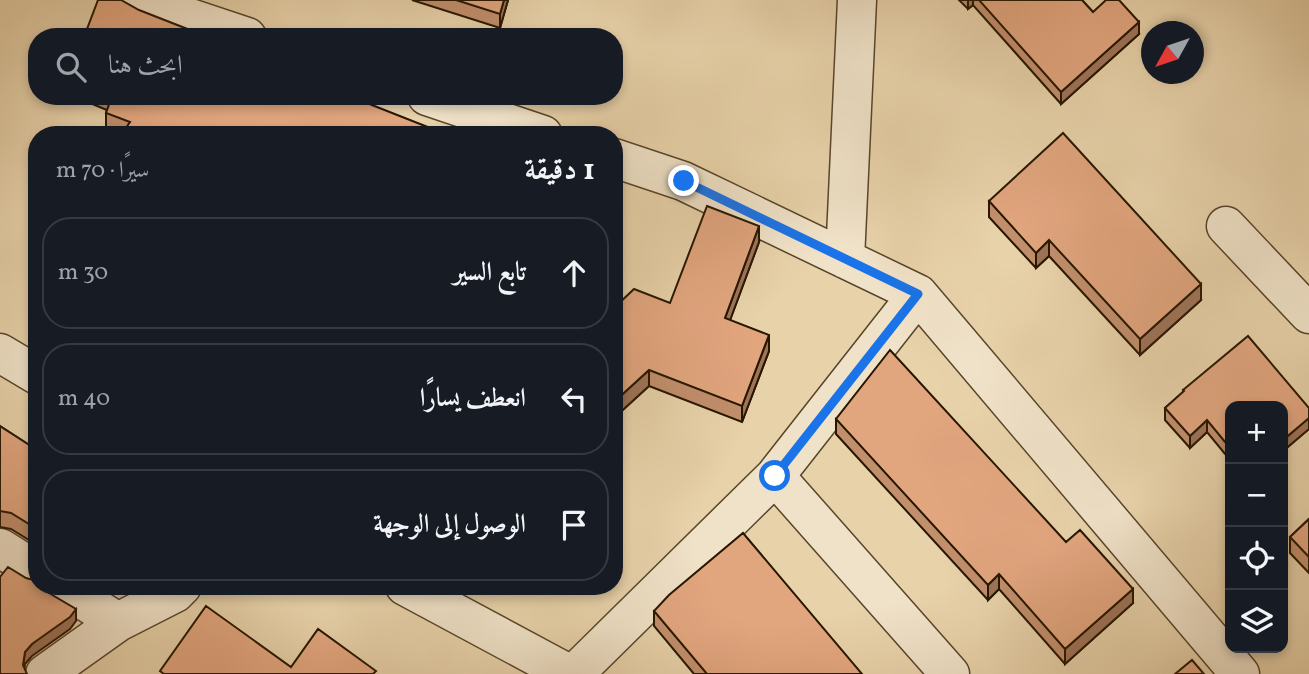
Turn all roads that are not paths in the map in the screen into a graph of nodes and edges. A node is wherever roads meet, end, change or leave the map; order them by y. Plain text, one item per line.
1 (135, 0) edge
2 (857, 0) edge
3 (220, 28) edge
4 (454, 105) edge
5 (516, 126) edge
6 (623, 161) edge
7 (1226, 226) dead end
8 (845, 259) junction
9 (918, 294) junction
10 (1309, 314) edge
11 (0, 353) edge
12 (28, 370) edge
13 (775, 476) junction
14 (0, 548) edge
15 (28, 565) edge
16 (75, 595) edge
17 (171, 595) edge
18 (422, 595) edge
19 (118, 622) junction
20 (45, 674) edge
21 (569, 674) edge
22 (574, 674) edge
23 (950, 674) edge
24 (1240, 674) edge

1 - 3 street
2 - 8 street
4 - 5 street
6 - 8 street
7 - 10 street
8 - 9 street
9 - 13 street
9 - 24 street
11 - 12 street
13 - 22 street
13 - 23 street
14 - 15 street
16 - 19 street
17 - 19 street
18 - 21 street
19 - 20 street

